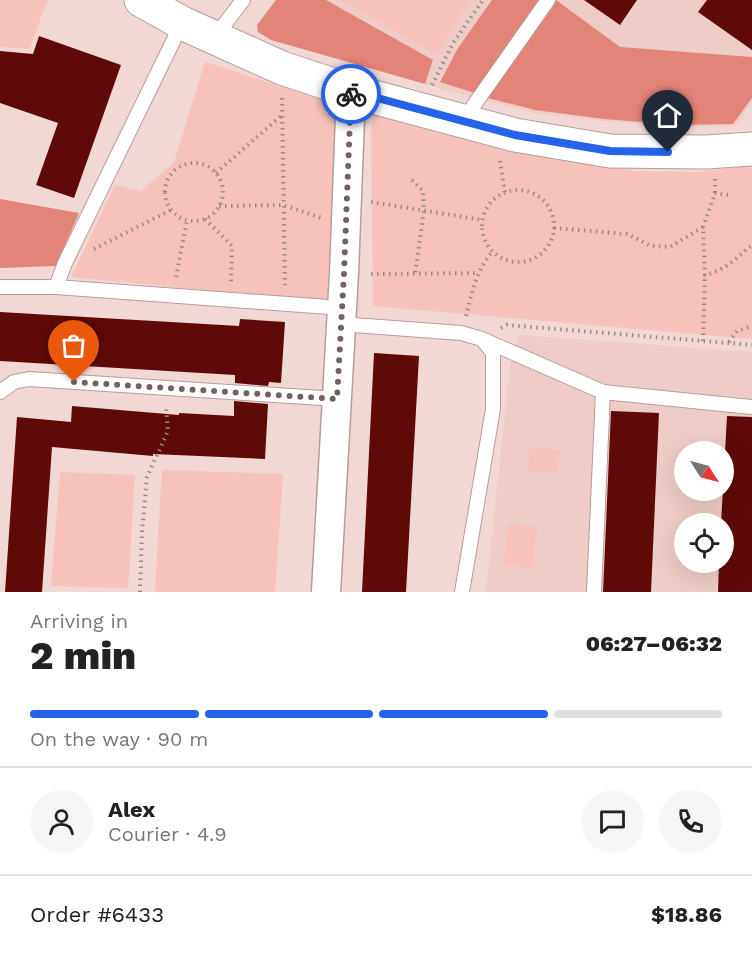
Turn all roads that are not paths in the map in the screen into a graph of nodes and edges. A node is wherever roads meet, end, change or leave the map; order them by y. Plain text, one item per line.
1 (141, 0) edge
2 (243, 0) edge
3 (548, 0) edge
4 (191, 23) edge
5 (351, 91) junction
6 (465, 122) junction
7 (752, 149) edge
8 (0, 287) edge
9 (57, 287) junction
10 (341, 316) junction
11 (482, 339) junction
12 (0, 392) edge
13 (603, 392) junction
14 (337, 399) junction
15 (752, 407) edge
16 (327, 592) edge
17 (462, 592) edge
18 (594, 592) edge

1 - 4 street
2 - 4 lane
3 - 6 lane
4 - 5 street
4 - 9 lane
5 - 6 street
5 - 10 street
6 - 7 street
8 - 9 lane
9 - 10 lane
10 - 11 lane
10 - 14 street
11 - 13 lane
11 - 17 lane
12 - 14 lane
13 - 15 lane
13 - 18 lane
14 - 16 street

